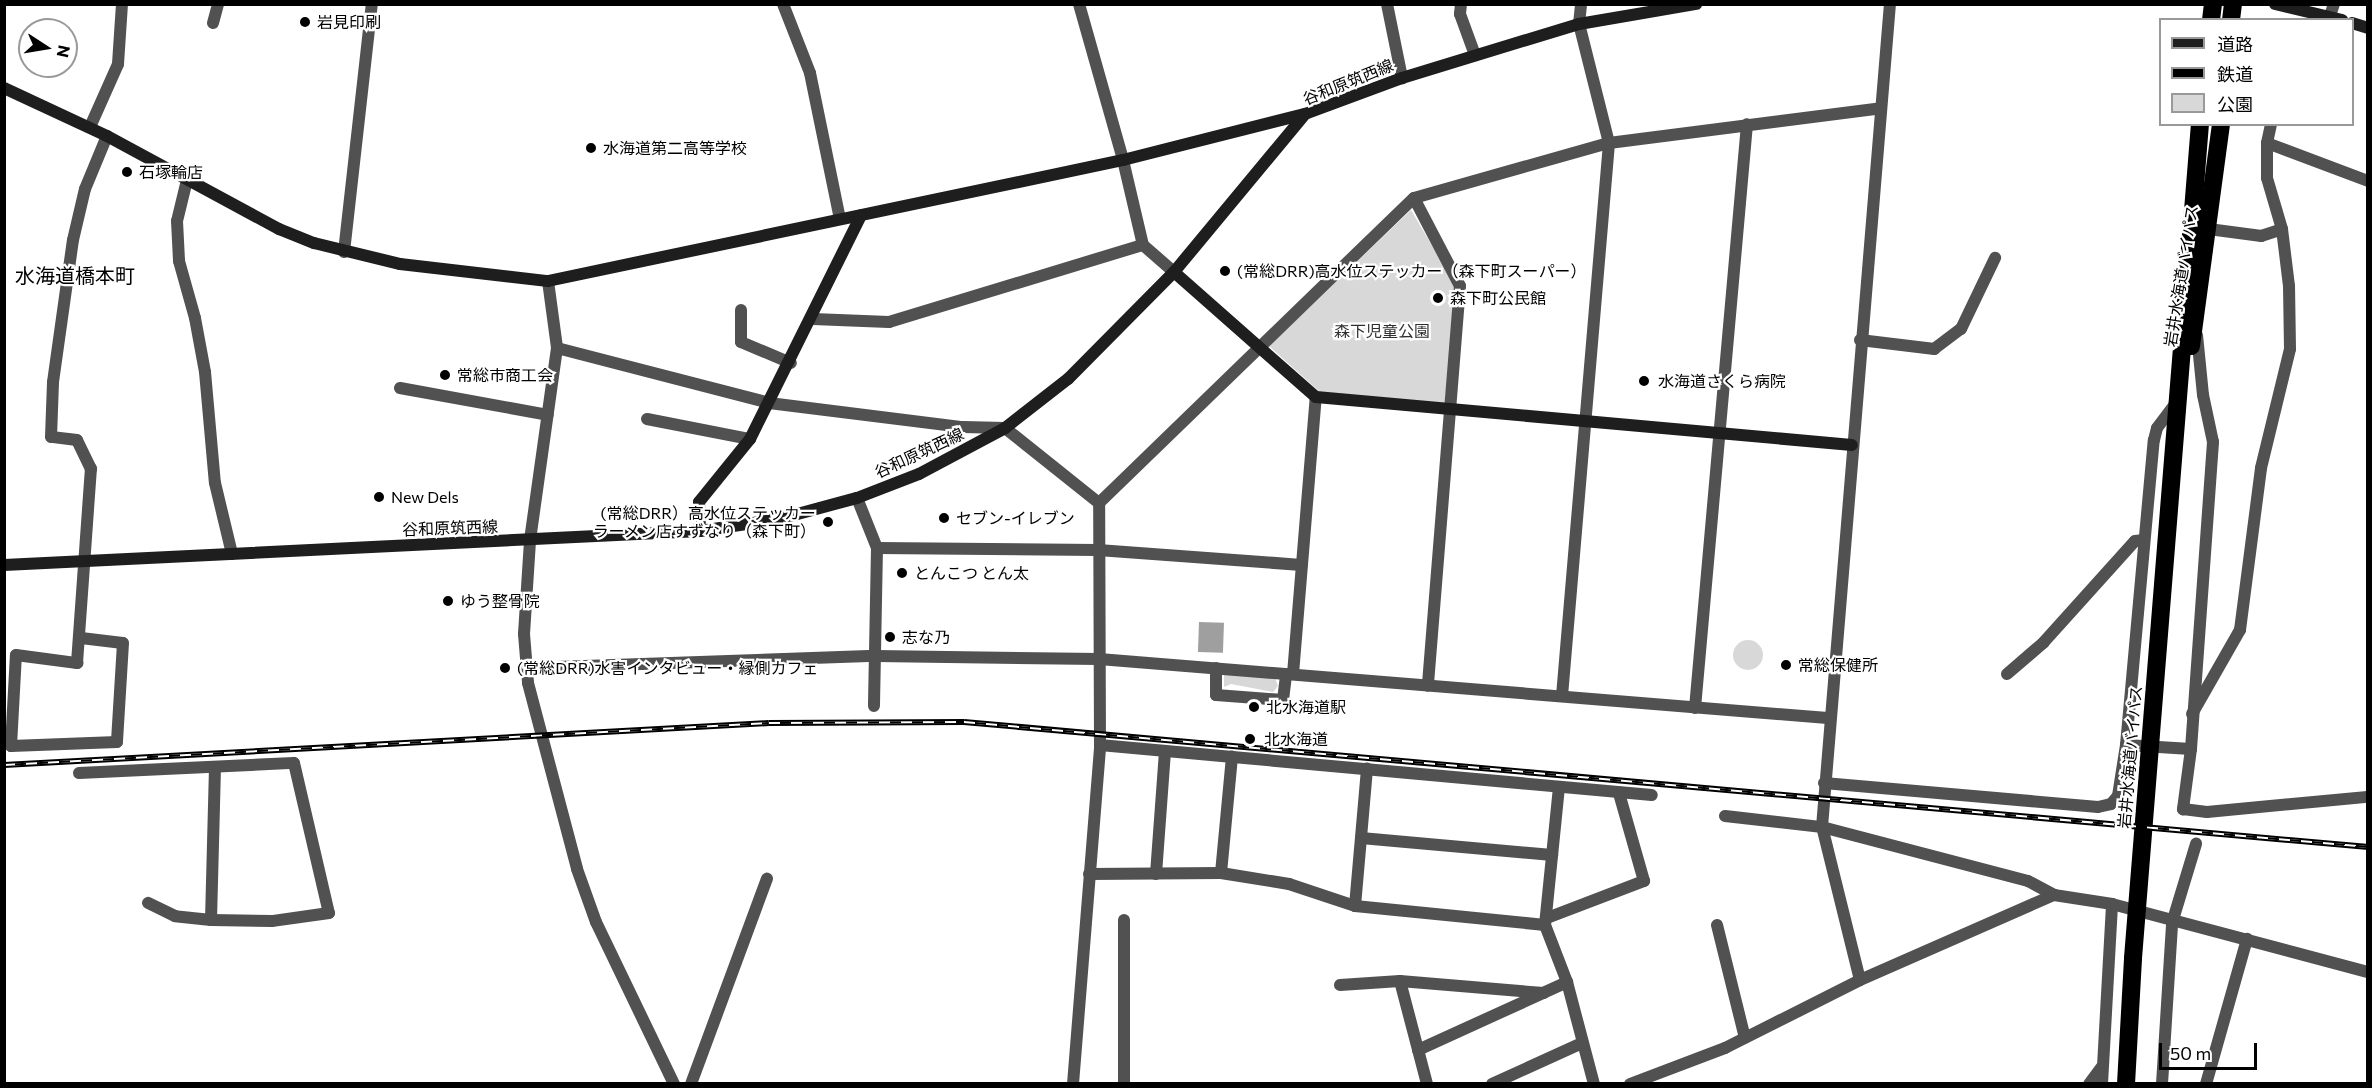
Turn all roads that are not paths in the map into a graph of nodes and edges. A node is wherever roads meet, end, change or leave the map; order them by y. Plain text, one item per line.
1 (122, 4) edge
2 (218, 4) edge
3 (372, 4) edge
4 (783, 4) edge
5 (1079, 4) edge
6 (1387, 4) edge
7 (1461, 4) edge
8 (1581, 4) edge
9 (1696, 4) edge
10 (1890, 4) edge
11 (2275, 4) edge
12 (2335, 13) edge
13 (2309, 15) edge
14 (213, 22) dead end
15 (1579, 24) junction
16 (1475, 55) junction
17 (1402, 78) junction
18 (4, 88) edge
19 (1881, 108) junction
20 (1305, 114) junction
21 (1747, 124) junction
22 (2200, 126) edge
23 (2221, 126) edge
24 (2270, 126) edge
25 (90, 127) junction
26 (107, 136) junction
27 (1609, 143) junction
28 (2266, 143) junction
29 (1123, 160) junction
30 (187, 180) junction
31 (2367, 181) edge
32 (1414, 198) junction
33 (861, 215) junction
34 (840, 219) junction
35 (2190, 226) junction
36 (2209, 229) junction
37 (2282, 229) junction
38 (1143, 245) junction
39 (344, 252) junction
40 (1995, 258) dead end
41 (1174, 272) junction
42 (548, 281) junction
43 (2198, 306) junction
44 (741, 310) dead end
45 (813, 319) junction
46 (1860, 340) junction
47 (557, 348) junction
48 (1259, 350) junction
49 (791, 363) junction
50 (400, 388) dead end
51 (1316, 397) junction
52 (2178, 399) junction
53 (769, 403) junction
54 (1450, 410) junction
55 (548, 415) junction
56 (647, 419) dead end
57 (1586, 422) junction
58 (1005, 429) junction
59 (1719, 432) junction
60 (2176, 433) junction
61 (750, 439) junction
62 (1852, 444) junction
63 (857, 498) junction
64 (1099, 503) junction
65 (700, 531) junction
66 (2144, 540) junction
67 (530, 541) junction
68 (878, 548) junction
69 (1098, 550) junction
70 (232, 554) junction
71 (86, 561) junction
72 (4, 565) edge
73 (1301, 565) junction
74 (81, 639) junction
75 (876, 656) junction
76 (1099, 659) junction
77 (527, 668) junction
78 (1216, 668) junction
79 (1290, 674) junction
80 (2007, 674) dead end
81 (1428, 686) junction
82 (1562, 696) junction
83 (874, 706) dead end
84 (1695, 708) junction
85 (2192, 714) junction
86 (1828, 718) junction
87 (1100, 745) junction
88 (2126, 745) junction
89 (2191, 749) junction
90 (1165, 751) junction
91 (1232, 757) junction
92 (215, 768) junction
93 (1367, 769) junction
94 (79, 773) dead end
95 (1824, 783) junction
96 (1559, 787) junction
97 (1619, 793) junction
98 (1652, 795) dead end
99 (2367, 796) edge
100 (1725, 816) dead end
101 (1822, 827) junction
102 (1361, 838) junction
103 (2196, 844) dead end
104 (1552, 855) junction
105 (1221, 873) junction
106 (1089, 874) junction
107 (1156, 874) junction
108 (767, 879) dead end
109 (2054, 895) junction
110 (148, 903) dead end
111 (2112, 904) junction
112 (1355, 906) junction
113 (212, 920) junction
114 (1124, 920) dead end
115 (1546, 921) junction
116 (2172, 923) junction
117 (1717, 925) dead end
118 (2247, 939) junction
119 (2367, 972) edge
120 (1860, 980) junction
121 (1400, 981) junction
122 (1567, 982) junction
123 (1340, 985) dead end
124 (1543, 993) junction
125 (1745, 1038) junction
126 (1582, 1043) junction
127 (1418, 1050) junction
128 (2102, 1067) junction
129 (674, 1083) edge
130 (691, 1083) edge
131 (1073, 1083) edge
132 (1124, 1083) edge
133 (1427, 1083) edge
134 (1492, 1083) edge
135 (1594, 1083) edge
136 (1630, 1083) edge
137 (2089, 1083) edge
138 (2102, 1083) edge
139 (2126, 1083) edge
140 (2162, 1083) edge
141 (2206, 1083) edge

1 - 25 street
2 - 14 street
3 - 39 street
4 - 34 street
5 - 29 street
6 - 17 street
7 - 16 street
8 - 15 street
9 - 15 street, 谷和原筑西線
10 - 19 street
11 - 13 street
12 - 13 street
15 - 16 street, 谷和原筑西線
15 - 27 street
16 - 17 street, 谷和原筑西線
17 - 20 street, 谷和原筑西線
18 - 25 street
19 - 21 street
19 - 46 street
20 - 29 street
20 - 41 street, 谷和原筑西線
21 - 27 street
21 - 59 street
22 - 35 highway, 岩井水海道バイパス
23 - 36 highway, 岩井水海道バイパス
24 - 28 street
25 - 26 street
26 - 30 street
26 - 71 street
27 - 32 street
27 - 57 street
28 - 31 street
28 - 37 street
29 - 33 street
29 - 38 street
30 - 39 street
30 - 70 street
32 - 48 street
32 - 54 street
33 - 34 street
33 - 45 street
34 - 42 street
35 - 36 street
35 - 52 highway, 岩井水海道バイパス
36 - 37 street
36 - 43 highway, 岩井水海道バイパス
37 - 85 street
38 - 41 street
38 - 45 street
39 - 42 street
40 - 46 street
41 - 48 street
41 - 58 street, 谷和原筑西線
42 - 47 street
43 - 60 highway, 岩井水海道バイパス
43 - 85 street
44 - 49 street
45 - 49 street
46 - 62 street
47 - 53 street
47 - 55 street
48 - 51 street
48 - 64 street
49 - 53 street
50 - 55 street
51 - 54 street
51 - 73 street
52 - 60 highway, 岩井水海道バイパス
52 - 66 street
53 - 58 street
53 - 61 street
54 - 57 street
54 - 81 street
55 - 67 street
56 - 61 street
57 - 59 street
57 - 82 street
58 - 63 street, 谷和原筑西線
58 - 64 street
59 - 62 street
59 - 84 street
60 - 139 highway, 岩井水海道バイパス
61 - 65 street
62 - 86 street
63 - 65 street, 谷和原筑西線
63 - 68 street
64 - 69 street
65 - 67 street, 谷和原筑西線
66 - 80 street
66 - 88 street
67 - 70 street, 谷和原筑西線
67 - 77 street
68 - 69 street
68 - 75 street
69 - 73 street
69 - 76 street
70 - 71 street, 谷和原筑西線
71 - 72 street, 谷和原筑西線
71 - 74 street
73 - 79 street
74 - 74 street
75 - 76 street
75 - 77 street
75 - 83 street
76 - 78 street
76 - 87 street
77 - 129 street
78 - 79 street
78 - 79 street
79 - 81 street
81 - 82 street
82 - 84 street
84 - 86 street
85 - 89 street
86 - 95 street
87 - 90 street
87 - 106 street
88 - 89 street
88 - 95 street
89 - 99 street
90 - 91 street
90 - 107 street
91 - 93 street
91 - 105 street
92 - 94 street
92 - 113 street
92 - 113 street
93 - 96 street
93 - 102 street
95 - 101 street
96 - 97 street
96 - 104 street
97 - 98 street
97 - 115 street
100 - 101 street
101 - 109 street
101 - 120 street
102 - 104 street
102 - 112 street
103 - 116 street
104 - 115 street
105 - 107 street
105 - 112 street
106 - 107 street
106 - 131 street
108 - 130 street
109 - 111 street
109 - 120 street
110 - 113 street
111 - 116 street
111 - 128 street
112 - 115 street
114 - 132 street
115 - 122 street
116 - 118 street
116 - 140 street
117 - 125 street
118 - 119 street
118 - 141 street
120 - 125 street
121 - 123 street
121 - 124 street
121 - 127 street
122 - 124 street
122 - 126 street
124 - 127 street
125 - 136 street
126 - 134 street
126 - 135 street
127 - 133 street
128 - 137 street
128 - 138 street

